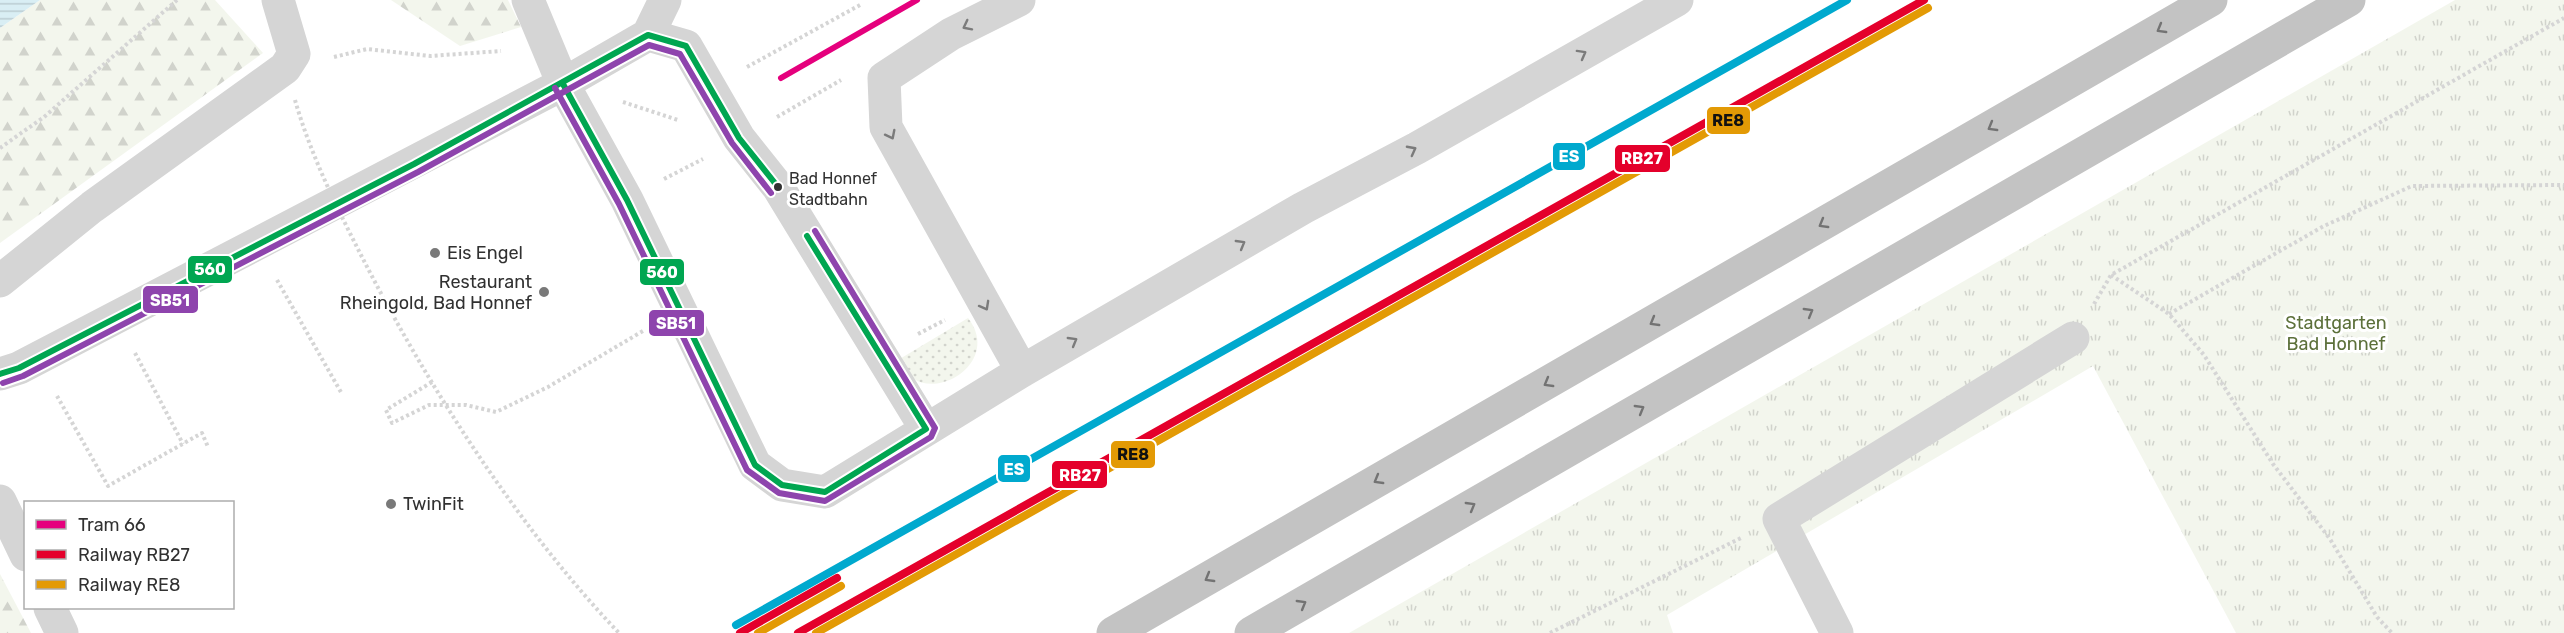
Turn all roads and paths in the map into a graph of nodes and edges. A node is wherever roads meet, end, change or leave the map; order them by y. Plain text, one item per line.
1 (177, 0) edge
2 (528, 0) edge
3 (665, 0) edge
4 (1019, 0) edge
5 (1677, 0) edge
6 (2211, 0) edge
7 (2349, 0) edge
8 (279, 1) edge
9 (860, 5) dead end
10 (2564, 18) edge
11 (648, 35) junction
12 (322, 60) dead end
13 (748, 66) dead end
14 (847, 76) dead end
15 (563, 84) junction
16 (295, 100) dead end
17 (529, 102) junction
18 (776, 117) dead end
19 (739, 138) junction
20 (0, 148) edge
21 (2564, 185) edge
22 (627, 200) junction
23 (257, 246) junction
24 (2111, 275) junction
25 (0, 281) edge
26 (982, 300) junction
27 (679, 310) junction
28 (2169, 314) junction
29 (117, 318) junction
30 (2073, 338) joint
31 (880, 354) junction
32 (36, 359) junction
33 (1022, 371) junction
34 (0, 374) edge
35 (432, 382) junction
36 (342, 394) dead end
37 (926, 429) junction
38 (183, 444) junction
39 (208, 447) dead end
40 (0, 501) edge
41 (1779, 519) junction
42 (24, 551) edge
43 (50, 609) edge
44 (62, 633) edge
45 (620, 633) edge
46 (1113, 633) edge
47 (1251, 633) edge
48 (1550, 633) edge
49 (1837, 633) edge
50 (2392, 633) edge

1 - 20 path
2 - 15 street
3 - 11 street
4 -> 26 street
33 -> 5 street
6 -> 46 highway
47 -> 7 highway
8 - 25 street
9 - 13 path
10 - 24 path
11 - 15 street
11 - 19 street
12 - 17 path
14 - 18 path
15 - 17 street
15 - 19 path
15 - 22 street
16 - 35 path, bridge
17 - 23 street
19 - 22 path
19 - 31 street
21 - 28 path
22 - 27 street
23 - 29 street
23 - 36 path
24 - 28 path
24 - 30 path
26 - 31 path
26 -> 33 street
27 - 35 path
27 - 37 street
28 - 50 path
29 - 32 street
29 - 38 path
30 - 41 street
31 - 37 street
32 - 34 street
32 - 38 path
33 - 37 street
35 - 45 path, bridge
38 - 39 path
40 - 42 street
41 - 48 path
41 - 49 street
43 - 44 street

